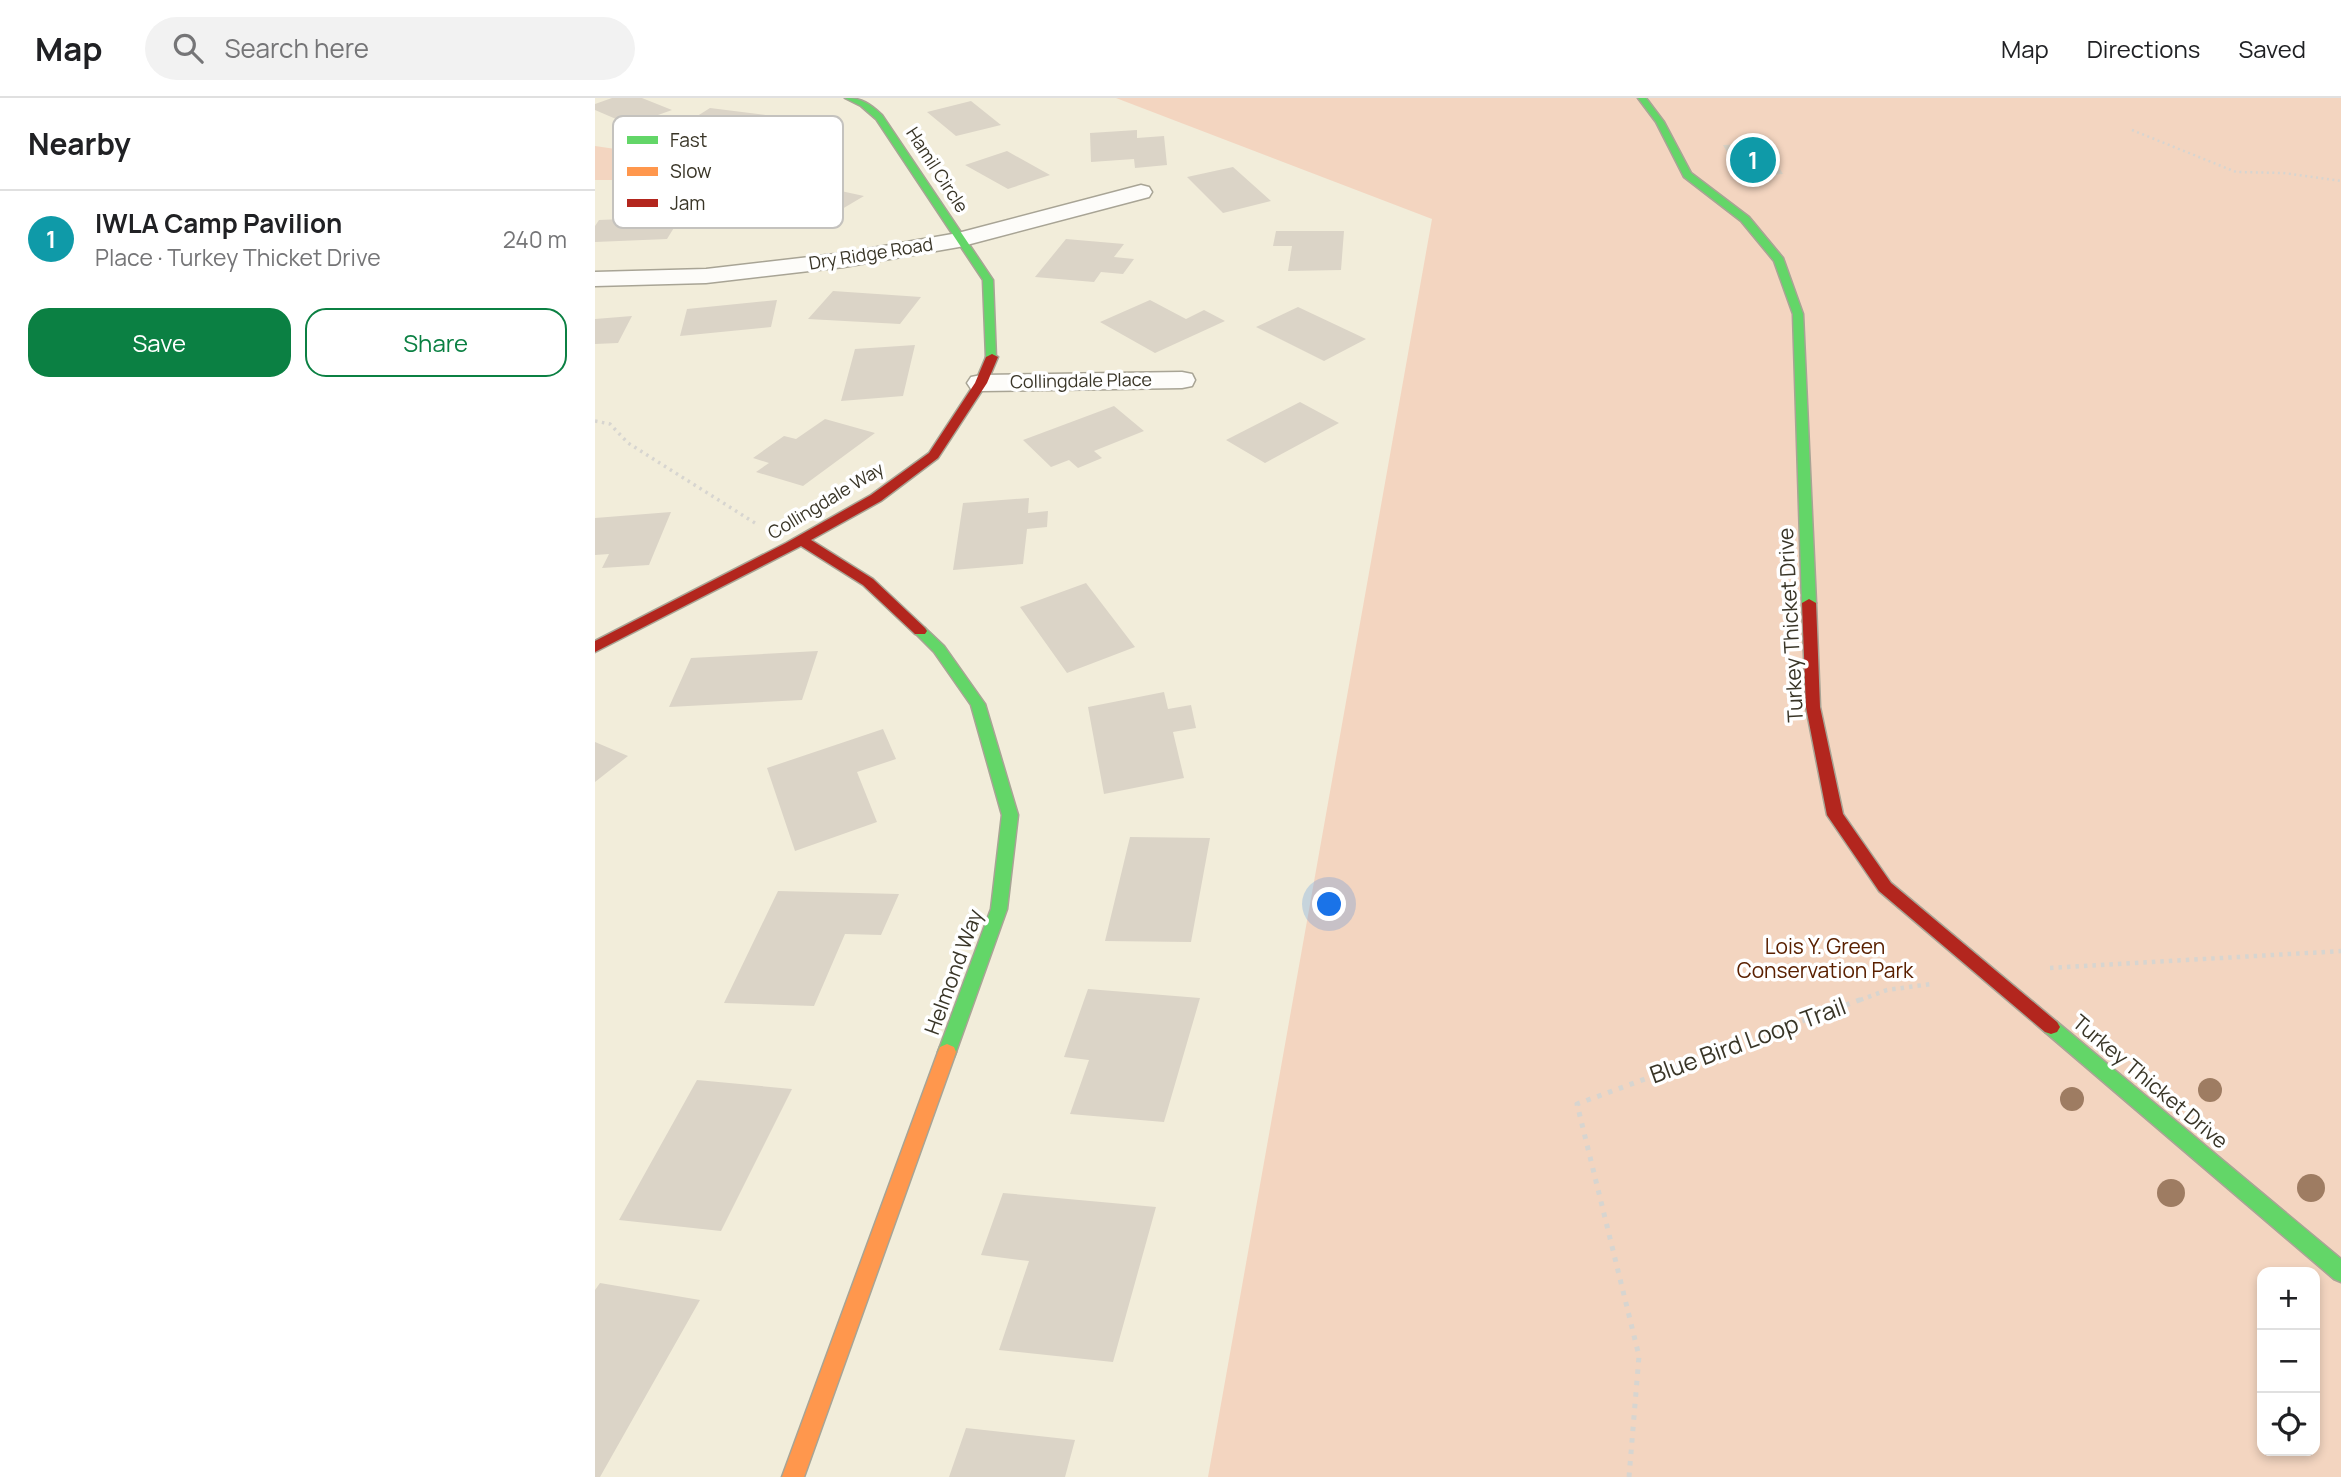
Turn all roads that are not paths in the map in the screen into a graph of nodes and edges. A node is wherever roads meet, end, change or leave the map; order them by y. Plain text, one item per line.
1 (849, 98) edge
2 (1642, 98) edge
3 (1141, 192) dead end
4 (959, 240) junction
5 (595, 279) edge
6 (1182, 380) dead end
7 (981, 383) junction
8 (796, 543) junction
9 (595, 647) edge
10 (2341, 1272) edge
11 (793, 1477) edge

1 - 4 street, Hamil Circle
2 - 10 street, Turkey Thicket Drive
3 - 4 street, Dry Ridge Road
4 - 5 street, Dry Ridge Road
4 - 7 street, Collingdale Way
6 - 7 street, Collingdale Place
7 - 8 street, Collingdale Way
8 - 9 street, Collingdale Way
8 - 11 street, Helmond Way

